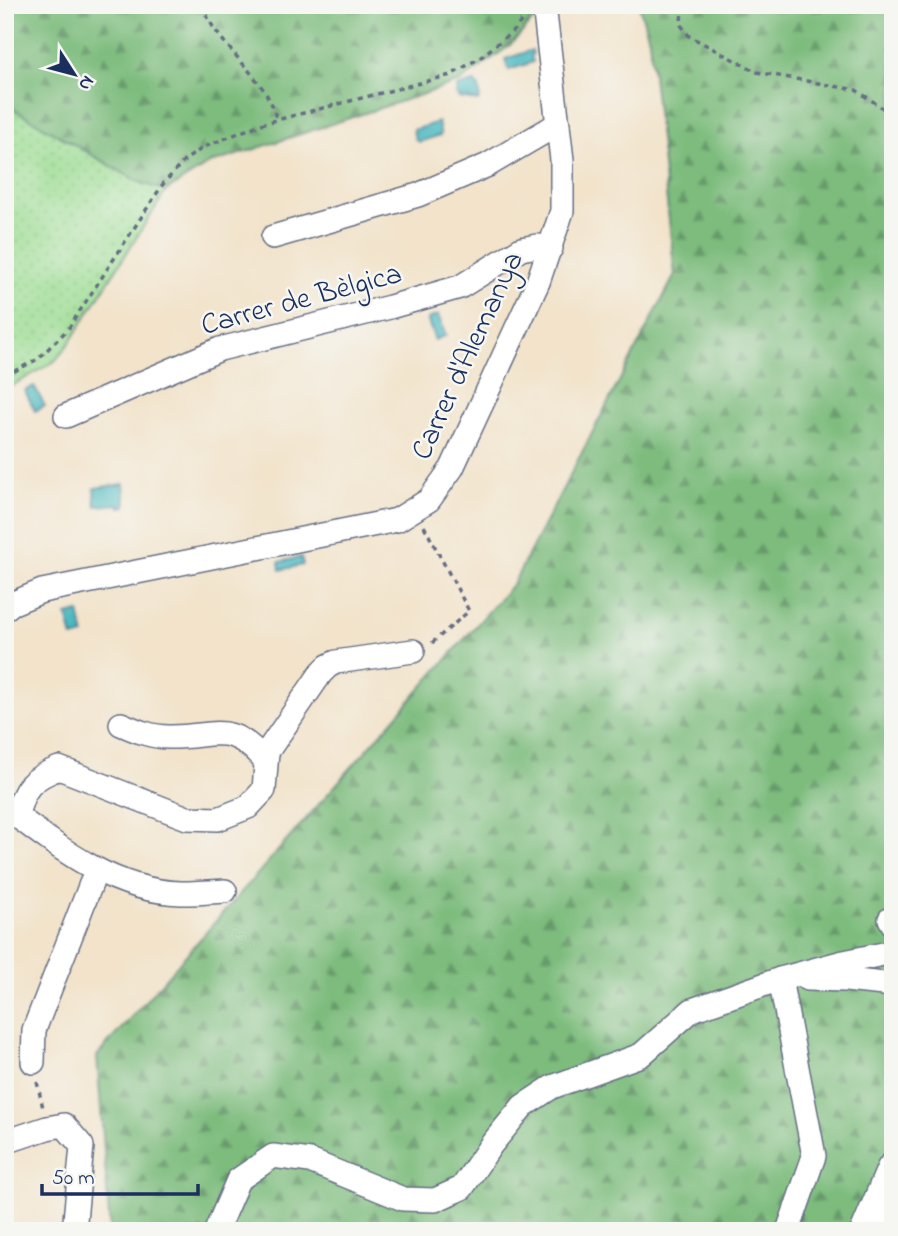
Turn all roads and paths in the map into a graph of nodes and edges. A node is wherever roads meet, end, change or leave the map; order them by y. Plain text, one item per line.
1 (202, 5) edge
2 (682, 5) edge
3 (536, 9) edge
4 (893, 115) edge
5 (277, 120) junction
6 (558, 124) junction
7 (273, 237) dead end
8 (551, 248) junction
9 (5, 376) edge
10 (66, 416) dead end
11 (414, 509) junction
12 (5, 609) edge
13 (413, 650) joint
14 (121, 724) dead end
15 (264, 761) junction
16 (11, 811) edge
17 (96, 871) junction
18 (225, 891) dead end
19 (893, 952) edge
20 (893, 974) edge
21 (780, 979) junction
22 (846, 980) junction
23 (893, 985) edge
24 (33, 1062) joint
25 (47, 1128) junction
26 (5, 1142) edge
27 (893, 1169) edge
28 (74, 1231) edge
29 (216, 1231) edge
30 (788, 1231) edge
31 (867, 1231) edge

1 - 5 path
2 - 4 path
3 - 5 path
3 - 6 street, Carrer d'Alemanya
5 - 9 path
6 - 7 street
6 - 8 street, Carrer d'Alemanya
8 - 10 street, Carrer de Bèlgica
8 - 11 street, Carrer d'Alemanya
11 - 12 street, Carrer d'Alemanya
11 - 13 path
13 - 15 street
14 - 15 street
15 - 16 street
16 - 17 street
17 - 18 street
17 - 24 street
19 - 21 street
20 - 22 street
21 - 22 street
21 - 29 street
21 - 30 street
22 - 23 street
24 - 25 path
25 - 26 street
25 - 28 street
27 - 31 main road

